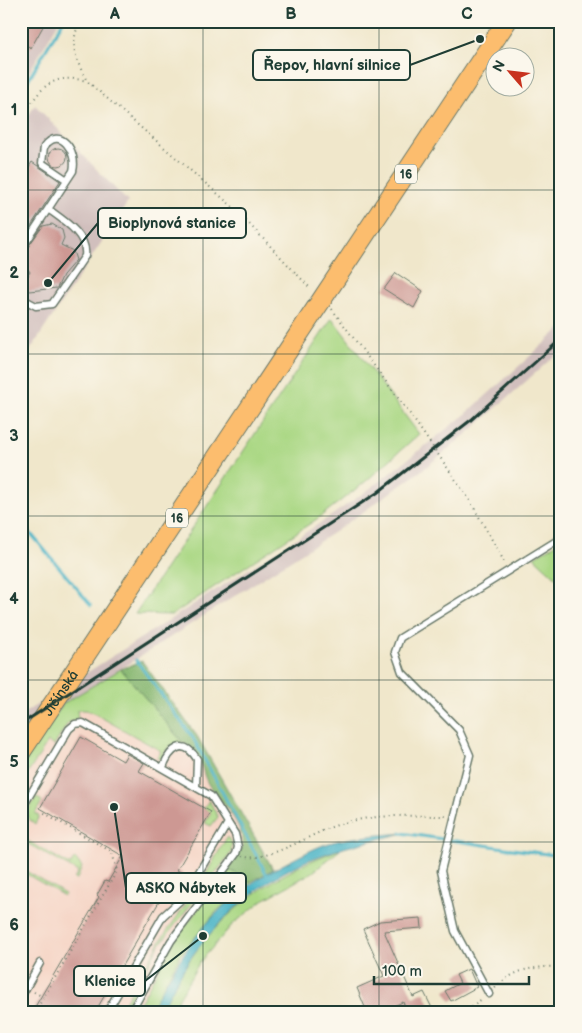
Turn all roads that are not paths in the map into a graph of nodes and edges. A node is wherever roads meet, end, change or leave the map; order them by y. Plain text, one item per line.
1 (507, 21) edge
2 (67, 180) junction
3 (48, 209) junction
4 (21, 250) edge
5 (21, 298) edge
6 (561, 538) edge
7 (21, 752) edge
8 (163, 767) junction
9 (196, 788) junction
10 (21, 810) edge
11 (228, 823) junction
12 (40, 963) dead end
13 (23, 989) edge
14 (489, 994) road end
15 (21, 997) edge
16 (107, 1012) edge
17 (131, 1012) edge

1 - 7 main road, Jičínská / 16
2 - 2 lane
2 - 3 lane
3 - 4 lane
3 - 5 lane
6 - 14 lane
8 - 9 lane
8 - 9 lane
8 - 10 lane
9 - 11 lane
11 - 16 lane
11 - 17 lane
12 - 13 lane
13 - 15 lane

